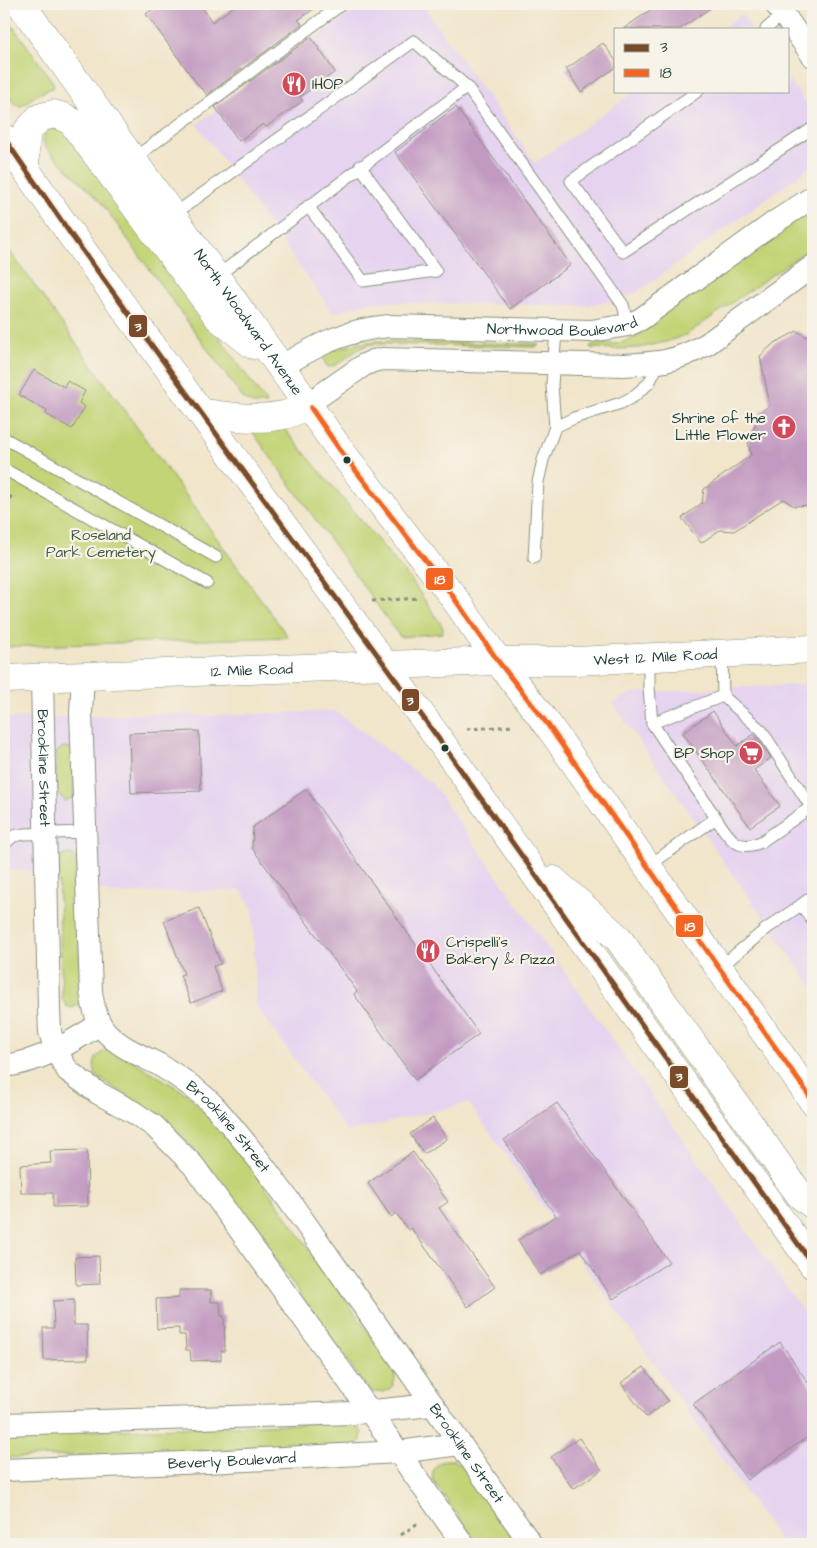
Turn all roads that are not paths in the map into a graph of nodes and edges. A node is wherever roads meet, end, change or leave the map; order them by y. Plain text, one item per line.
1 (21, 4) edge
2 (342, 4) edge
3 (779, 9) edge
4 (767, 28) edge
5 (813, 56) edge
6 (467, 86) junction
7 (697, 92) edge
8 (813, 128) edge
9 (4, 138) edge
10 (133, 159) junction
11 (360, 166) junction
12 (25, 168) junction
13 (813, 197) edge
14 (308, 206) junction
15 (173, 215) junction
16 (813, 266) edge
17 (217, 276) junction
18 (628, 325) junction
19 (556, 331) junction
20 (659, 363) junction
21 (553, 364) junction
22 (280, 367) junction
23 (308, 404) junction
24 (202, 413) junction
25 (555, 427) junction
26 (4, 438) edge
27 (4, 469) edge
28 (216, 557) dead end
29 (534, 558) dead end
30 (208, 584) dead end
31 (813, 649) edge
32 (722, 654) junction
33 (649, 656) junction
34 (498, 661) junction
35 (385, 666) junction
36 (83, 676) junction
37 (42, 678) junction
38 (4, 679) edge
39 (724, 696) junction
40 (652, 723) junction
41 (716, 818) junction
42 (85, 832) junction
43 (46, 834) junction
44 (511, 842) junction
45 (4, 844) edge
46 (647, 867) junction
47 (813, 896) edge
48 (802, 905) junction
49 (813, 921) edge
50 (719, 968) junction
51 (100, 1024) junction
52 (56, 1051) junction
53 (4, 1066) edge
54 (813, 1102) edge
55 (813, 1205) edge
56 (813, 1265) edge
57 (431, 1404) junction
58 (370, 1412) junction
59 (4, 1424) edge
60 (459, 1444) junction
61 (399, 1452) junction
62 (4, 1470) edge
63 (463, 1544) edge
64 (531, 1544) edge

1 - 10 main road, North Woodward Avenue
2 - 10 lane
3 - 4 lane
3 - 5 street
6 - 11 lane
6 - 15 lane
6 - 18 lane
7 - 8 lane
9 - 12 main road
10 - 15 main road, North Woodward Avenue
11 - 14 lane
11 - 14 lane
12 - 22 main road
12 - 24 main road
13 - 18 street, Northwood Boulevard
14 - 17 lane
15 - 17 main road, North Woodward Avenue
16 - 20 street
17 - 22 main road, North Woodward Avenue
18 - 19 street, Northwood Boulevard
19 - 21 lane
19 - 22 street, Northwood Boulevard
20 - 21 street
20 - 25 lane
21 - 23 street
21 - 25 lane
22 - 23 main road, North Woodward Avenue
23 - 24 main road
23 - 34 main road, North Woodward Avenue
24 - 35 main road
25 - 29 lane
26 - 28 lane
27 - 30 lane
31 - 32 main road, West 12 Mile Road
32 - 33 main road, West 12 Mile Road
32 - 39 lane
33 - 34 main road, West 12 Mile Road
33 - 40 lane
34 - 35 main road, 12 Mile Road
34 - 46 main road, North Woodward Avenue
35 - 36 main road, 12 Mile Road
35 - 44 main road
36 - 37 main road, 12 Mile Road
36 - 42 street, Brookline Street
37 - 38 main road, 12 Mile Road
37 - 43 street, Brookline Street
39 - 40 lane
39 - 41 lane
40 - 41 lane
41 - 46 lane
42 - 43 lane
42 - 51 street, Brookline Street
43 - 45 lane
43 - 52 street, Brookline Street
44 - 55 main road
44 - 56 main road
46 - 50 main road, North Woodward Avenue
47 - 48 lane
48 - 49 lane
48 - 50 lane
50 - 54 main road, North Woodward Avenue
51 - 52 street
51 - 57 street, Brookline Street
52 - 53 street
52 - 58 street, Brookline Street
57 - 58 street
57 - 60 street, Brookline Street
58 - 59 street
58 - 61 street, Brookline Street
60 - 61 street, Beverly Boulevard
60 - 64 street, Brookline Street
61 - 62 street, Beverly Boulevard
61 - 63 street, Brookline Street

